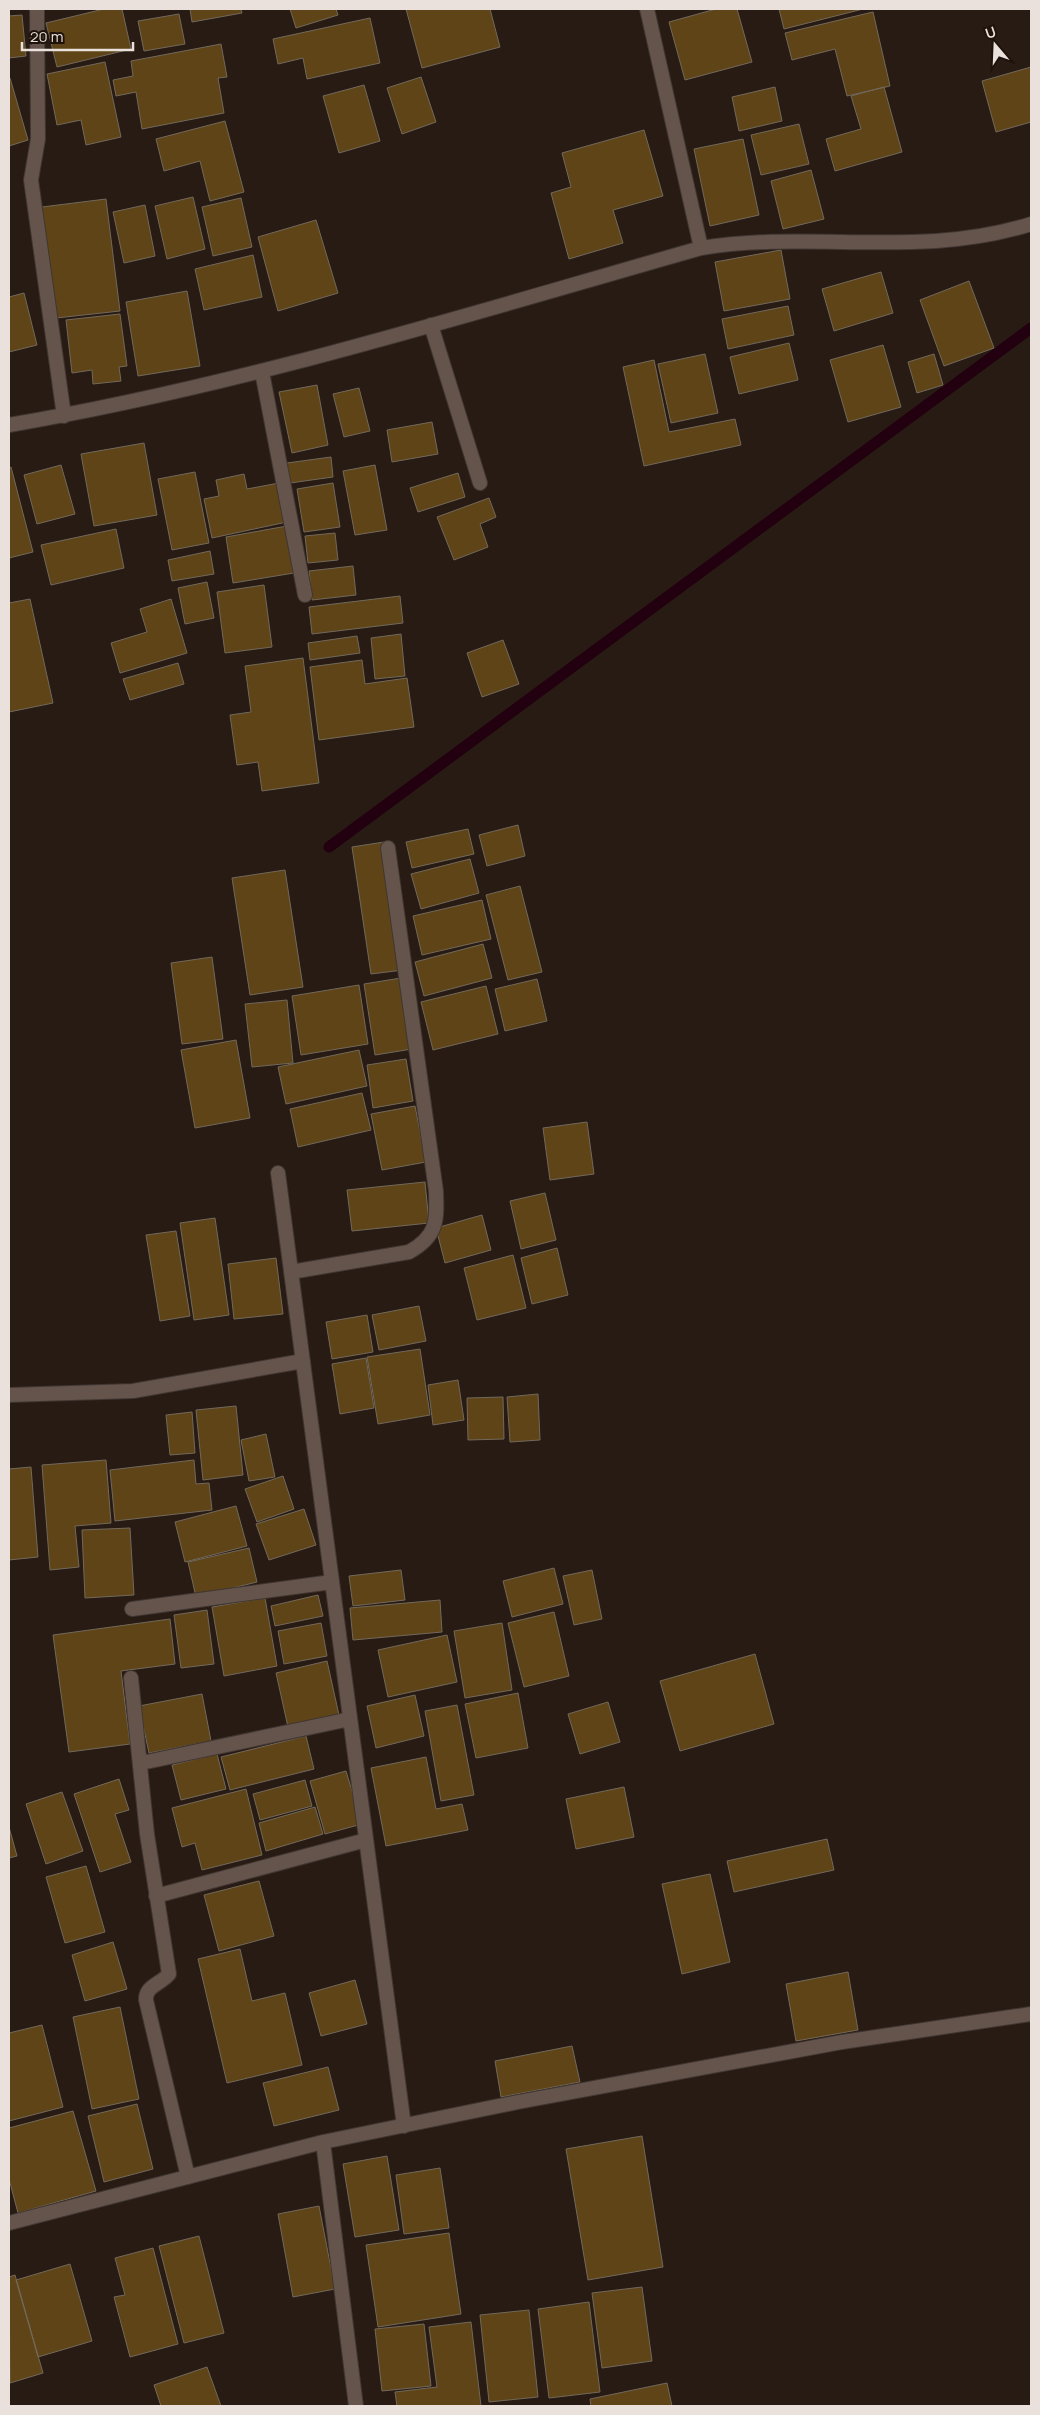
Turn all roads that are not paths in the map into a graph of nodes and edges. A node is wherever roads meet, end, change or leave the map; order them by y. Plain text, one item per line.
1 (37, 9) edge
2 (647, 9) edge
3 (1031, 224) edge
4 (701, 248) junction
5 (431, 325) junction
6 (262, 372) junction
7 (64, 416) junction
8 (9, 425) edge
9 (480, 483) dead end
10 (305, 595) dead end
11 (388, 848) dead end
12 (278, 1173) dead end
13 (291, 1272) junction
14 (303, 1360) junction
15 (9, 1395) edge
16 (332, 1582) junction
17 (132, 1609) dead end
18 (131, 1678) dead end
19 (350, 1719) junction
20 (140, 1764) junction
21 (366, 1840) junction
22 (156, 1896) junction
23 (1031, 2014) edge
24 (404, 2126) junction
25 (323, 2142) junction
26 (188, 2177) junction
27 (9, 2223) edge
28 (356, 2406) edge

1 - 7 street
2 - 4 street
3 - 4 street
4 - 5 street
5 - 6 street
5 - 9 street
6 - 7 street
6 - 10 street
7 - 8 street
11 - 13 street
12 - 13 street
13 - 14 street
14 - 15 street
14 - 16 street
16 - 17 street
16 - 19 street
18 - 20 street
19 - 20 street
19 - 21 street
20 - 22 street
21 - 22 street
21 - 24 street
22 - 26 street
23 - 24 street
24 - 25 street
25 - 26 street
25 - 28 street
26 - 27 street

